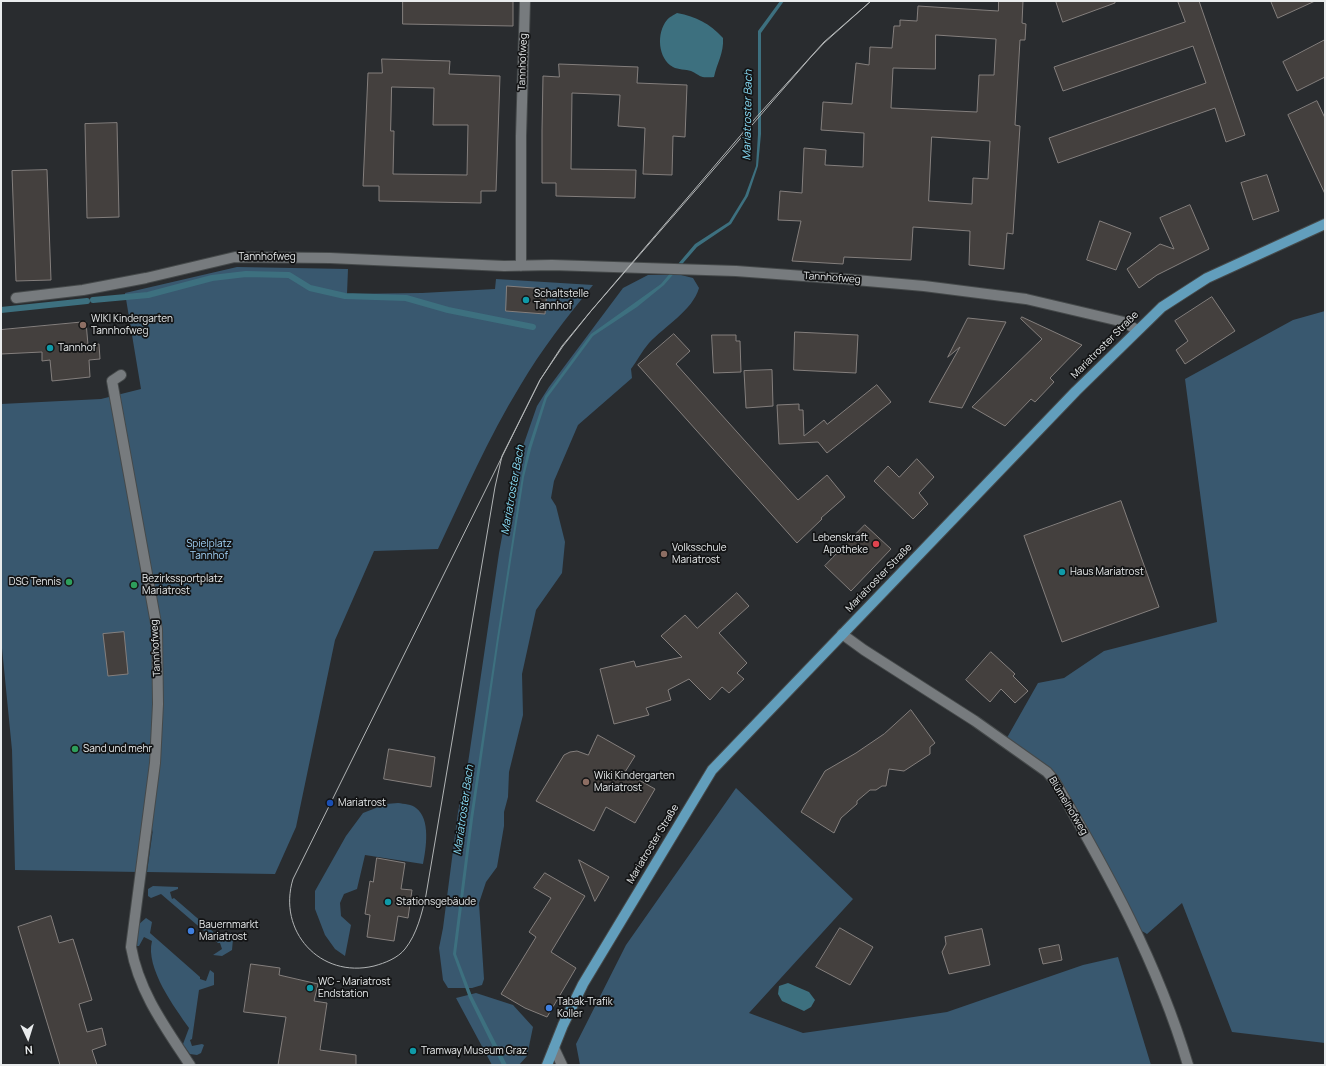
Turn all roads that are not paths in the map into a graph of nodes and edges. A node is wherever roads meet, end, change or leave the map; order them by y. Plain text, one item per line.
1 (526, 1) edge
2 (1325, 224) edge
3 (521, 266) junction
4 (16, 298) dead end
5 (1137, 330) junction
6 (121, 375) dead end
7 (842, 634) junction
8 (554, 1048) junction
9 (190, 1065) edge
10 (547, 1065) edge
11 (562, 1065) edge
12 (1188, 1065) edge

1 - 3 street, Tannhofweg
2 - 5 main road, Mariatroster Straße
3 - 4 street, Tannhofweg
3 - 5 street, Tannhofweg
5 - 7 main road, Mariatroster Straße
6 - 9 street, Tannhofweg
7 - 8 main road, Mariatroster Straße
7 - 12 street, Blümelhofweg
8 - 10 main road, Mariatroster Straße
8 - 11 street

